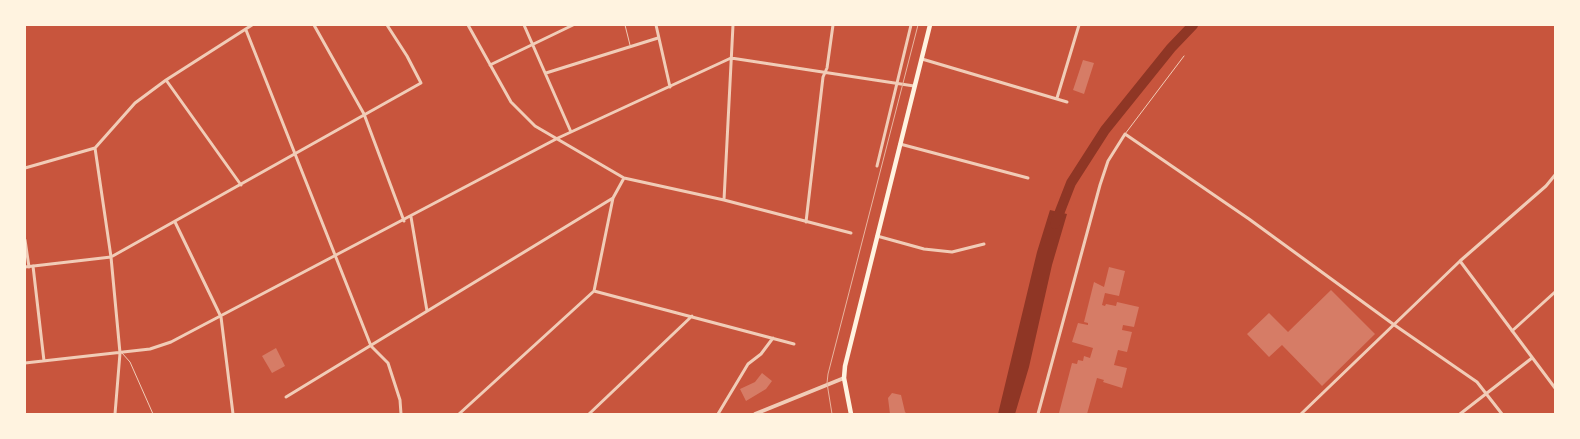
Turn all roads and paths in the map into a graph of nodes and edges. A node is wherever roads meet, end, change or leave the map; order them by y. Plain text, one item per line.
1 (252, 25) edge
2 (314, 25) edge
3 (387, 25) edge
4 (468, 25) edge
5 (524, 25) edge
6 (573, 25) edge
7 (625, 25) edge
8 (656, 25) edge
9 (733, 25) edge
10 (833, 25) edge
11 (911, 25) edge
12 (930, 25) edge
13 (1079, 25) edge
14 (246, 30) junction
15 (658, 38) junction
16 (532, 43) junction
17 (630, 46) junction
18 (1184, 56) dead end
19 (731, 58) junction
20 (921, 59) junction
21 (490, 65) junction
22 (825, 72) junction
23 (546, 73) junction
24 (166, 80) junction
25 (898, 83) junction
26 (914, 86) junction
27 (670, 87) junction
28 (1057, 98) junction
29 (1067, 102) dead end
30 (364, 114) junction
31 (571, 132) junction
32 (1125, 134) junction
33 (558, 138) junction
34 (900, 144) junction
35 (95, 148) junction
36 (294, 153) junction
37 (877, 166) dead end
38 (25, 168) edge
39 (1555, 175) edge
40 (624, 178) junction
41 (1028, 178) dead end
42 (241, 185) junction
43 (613, 198) junction
44 (724, 200) junction
45 (410, 217) junction
46 (404, 221) junction
47 (175, 222) junction
48 (806, 222) junction
49 (851, 233) dead end
50 (877, 236) junction
51 (25, 240) edge
52 (984, 244) dead end
53 (336, 256) junction
54 (112, 257) junction
55 (1460, 262) junction
56 (29, 267) edge
57 (594, 291) junction
58 (1555, 292) edge
59 (427, 312) junction
60 (693, 316) junction
61 (221, 317) junction
62 (1393, 324) junction
63 (1512, 331) junction
64 (773, 338) junction
65 (794, 344) dead end
66 (371, 346) junction
67 (120, 353) junction
68 (1532, 358) junction
69 (44, 361) junction
70 (25, 363) edge
71 (844, 378) junction
72 (1555, 388) edge
73 (1486, 394) junction
74 (286, 397) dead end
75 (115, 414) edge
76 (153, 414) edge
77 (233, 414) edge
78 (401, 414) edge
79 (458, 414) edge
80 (589, 414) edge
81 (718, 414) edge
82 (755, 414) edge
83 (851, 414) edge
84 (1038, 414) edge
85 (1301, 414) edge
86 (1460, 414) edge
87 (1502, 414) edge

1 - 14 street
2 - 30 street
3 - 30 street
4 - 21 street
5 - 16 street
6 - 16 street
7 - 17 lane
8 - 15 street
9 - 19 street
10 - 22 street
11 - 25 street
12 - 20 main road
13 - 28 street
14 - 24 street
14 - 36 street
15 - 17 street
15 - 27 street
16 - 21 street
16 - 23 street
17 - 23 street
18 - 32 lane
19 - 22 street
19 - 27 street
19 - 44 street
20 - 26 main road
20 - 28 street
21 - 33 street
22 - 25 street
22 - 48 street
23 - 31 street
24 - 35 street
24 - 42 street
25 - 26 street
25 - 37 street
26 - 34 main road
27 - 31 street
28 - 29 street
30 - 36 street
30 - 46 street
31 - 33 street
32 - 62 street
32 - 84 street
33 - 40 street
33 - 45 street
34 - 41 street
34 - 50 main road
35 - 38 street
35 - 54 street
36 - 42 street
36 - 53 street
39 - 55 street
40 - 43 street
40 - 44 street
42 - 47 street
43 - 57 street
43 - 59 street
44 - 48 street
45 - 46 street
45 - 59 street
46 - 53 street
47 - 54 street
47 - 61 street
48 - 49 street
50 - 52 street
50 - 71 main road
51 - 56 street
53 - 61 street
53 - 66 street
54 - 56 street
54 - 67 street
55 - 62 street
55 - 63 street
56 - 69 street
57 - 60 street
57 - 79 street
58 - 63 street
59 - 66 street
60 - 64 street
60 - 80 street
61 - 67 street
61 - 77 street
62 - 73 street
62 - 85 street
63 - 68 street
64 - 65 street
64 - 81 street
66 - 74 street
66 - 78 street
67 - 69 street
67 - 75 street
67 - 76 lane
68 - 72 street
68 - 73 street
69 - 70 street
71 - 82 street
71 - 83 main road
73 - 86 street
73 - 87 street

